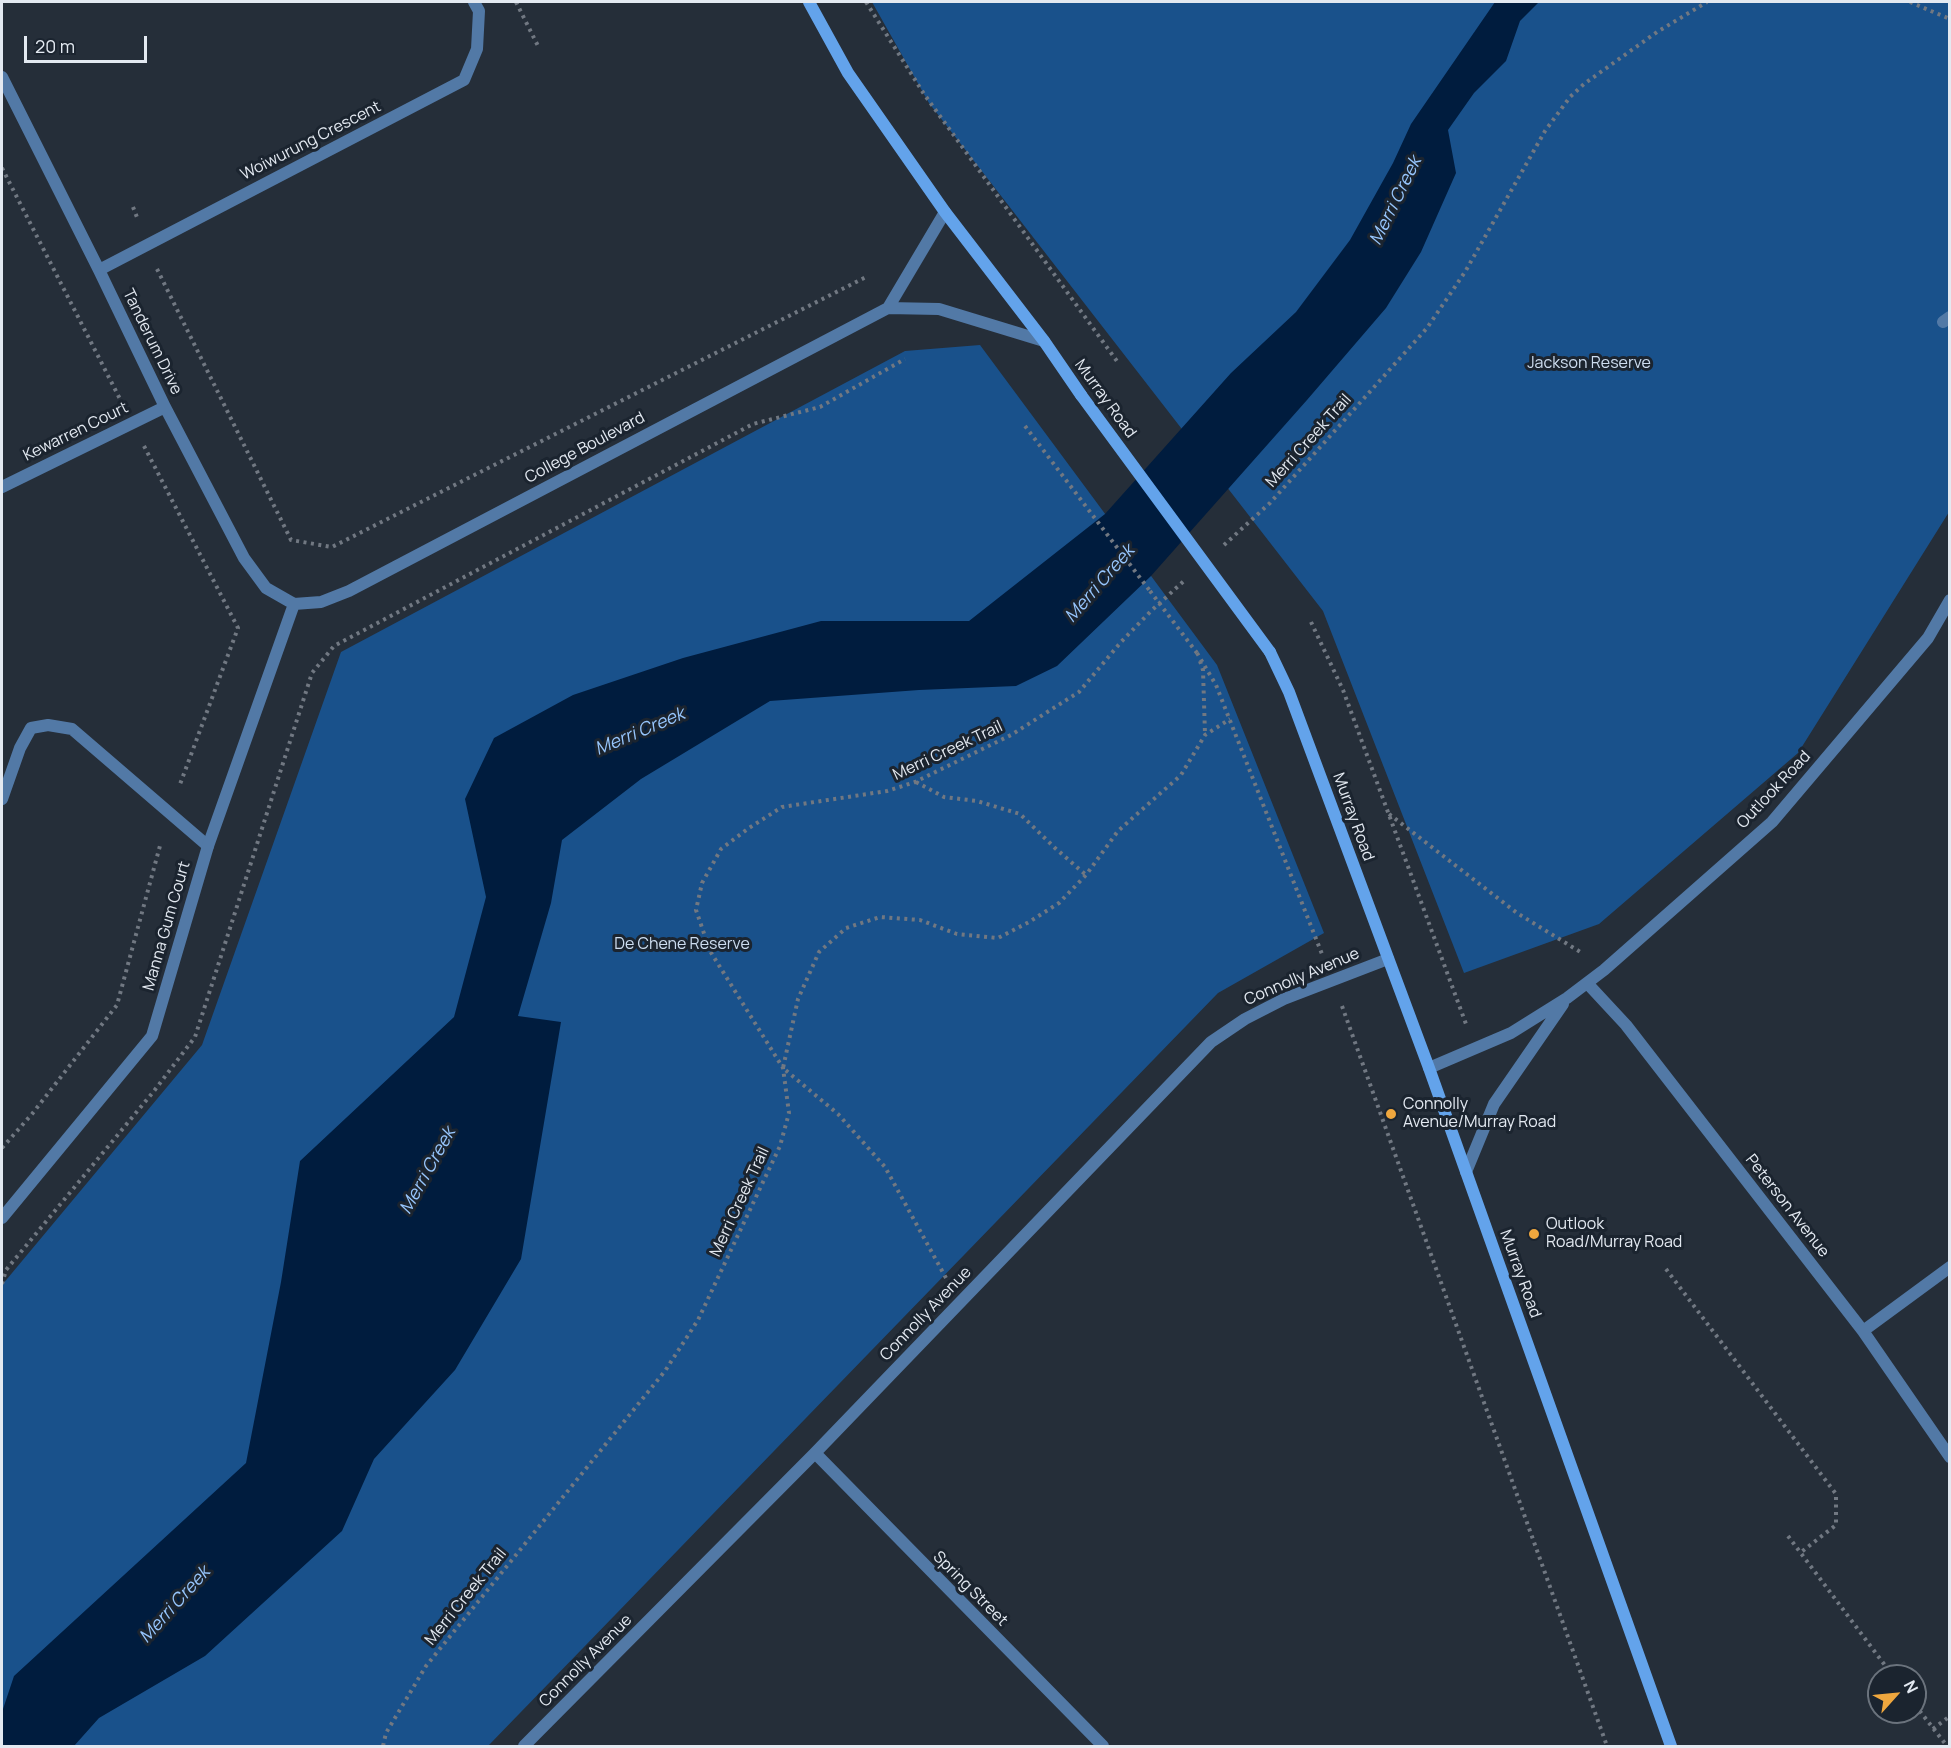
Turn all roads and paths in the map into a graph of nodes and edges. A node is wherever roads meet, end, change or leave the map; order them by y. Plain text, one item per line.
1 (474, 2) edge
2 (516, 2) edge
3 (809, 2) edge
4 (866, 2) edge
5 (1707, 2) edge
6 (1910, 2) edge
7 (1950, 19) edge
8 (538, 46) dead end
9 (2, 76) edge
10 (2, 168) edge
11 (133, 207) dead end
12 (945, 212) junction
13 (148, 244) junction
14 (99, 270) junction
15 (866, 277) dead end
16 (888, 308) junction
17 (1044, 341) junction
18 (905, 359) dead end
19 (1119, 364) dead end
20 (165, 407) junction
21 (132, 423) junction
22 (1025, 426) dead end
23 (2, 487) edge
24 (1219, 549) dead end
25 (1193, 572) dead end
26 (1950, 600) edge
27 (294, 604) junction
28 (1311, 622) dead end
29 (1197, 653) junction
30 (1230, 719) junction
31 (1204, 735) junction
32 (915, 782) junction
33 (2, 799) edge
34 (170, 813) junction
35 (1388, 814) junction
36 (208, 846) junction
37 (1086, 874) junction
38 (1388, 959) junction
39 (1604, 970) junction
40 (1333, 980) junction
41 (1587, 983) junction
42 (1567, 998) junction
43 (1475, 1048) junction
44 (783, 1068) junction
45 (1429, 1068) junction
46 (2, 1148) edge
47 (1466, 1172) junction
48 (2, 1218) edge
49 (1950, 1267) edge
50 (1666, 1269) dead end
51 (2, 1284) edge
52 (960, 1303) junction
53 (1863, 1330) junction
54 (815, 1453) junction
55 (1950, 1457) edge
56 (1788, 1536) dead end
57 (1800, 1552) junction
58 (1884, 1664) edge
59 (1950, 1716) edge
60 (1927, 1721) edge
61 (1933, 1729) junction
62 (1945, 1745) edge
63 (383, 1746) edge
64 (524, 1746) edge
65 (1103, 1746) edge
66 (1607, 1746) edge
67 (1671, 1746) edge

1 - 13 street, Woiwurung Crescent
2 - 8 path
3 - 12 main road, Murray Road
4 - 19 path
5 - 24 path, Merri Creek Trail
6 - 7 path
9 - 14 street, Tanderum Drive
10 - 21 path
11 - 13 path
12 - 16 street
12 - 17 main road, Murray Road
13 - 14 street, Woiwurung Crescent
13 - 15 path
14 - 20 street, Tanderum Drive
16 - 17 street, College Boulevard
16 - 27 street, College Boulevard
17 - 38 main road, Murray Road, bridge
18 - 51 path
20 - 21 street, Kewarren Court
20 - 27 street, Tanderum Drive
21 - 23 street, Kewarren Court
21 - 34 path
22 - 29 path, bridge
25 - 32 path, Merri Creek Trail
26 - 39 street, Outlook Road
27 - 36 street, Manna Gum Court
28 - 35 path
29 - 30 path
29 - 31 path
30 - 31 path
30 - 40 path
31 - 37 path
32 - 37 path
32 - 44 path, Merri Creek Trail
33 - 34 street
34 - 36 street
34 - 46 path
35 - 39 path
35 - 43 path
36 - 48 street, Manna Gum Court
37 - 44 path
38 - 40 street, Connolly Avenue
38 - 45 main road, Murray Road
39 - 41 street, Outlook Road
40 - 52 street, Connolly Avenue
40 - 66 path
41 - 42 street, Outlook Road
41 - 53 street, Peterson Avenue
42 - 43 street, Outlook Road
42 - 47 street, Outlook Road
43 - 45 street, Outlook Road
44 - 52 path
44 - 63 path, Merri Creek Trail
45 - 47 main road, Murray Road
47 - 67 main road, Murray Road
49 - 53 street
50 - 57 path
52 - 54 street, Connolly Avenue
53 - 55 street, Peterson Avenue
54 - 64 street, Connolly Avenue
54 - 65 street, Spring Street
56 - 57 path
57 - 58 path
59 - 61 path
60 - 61 path
61 - 62 path

